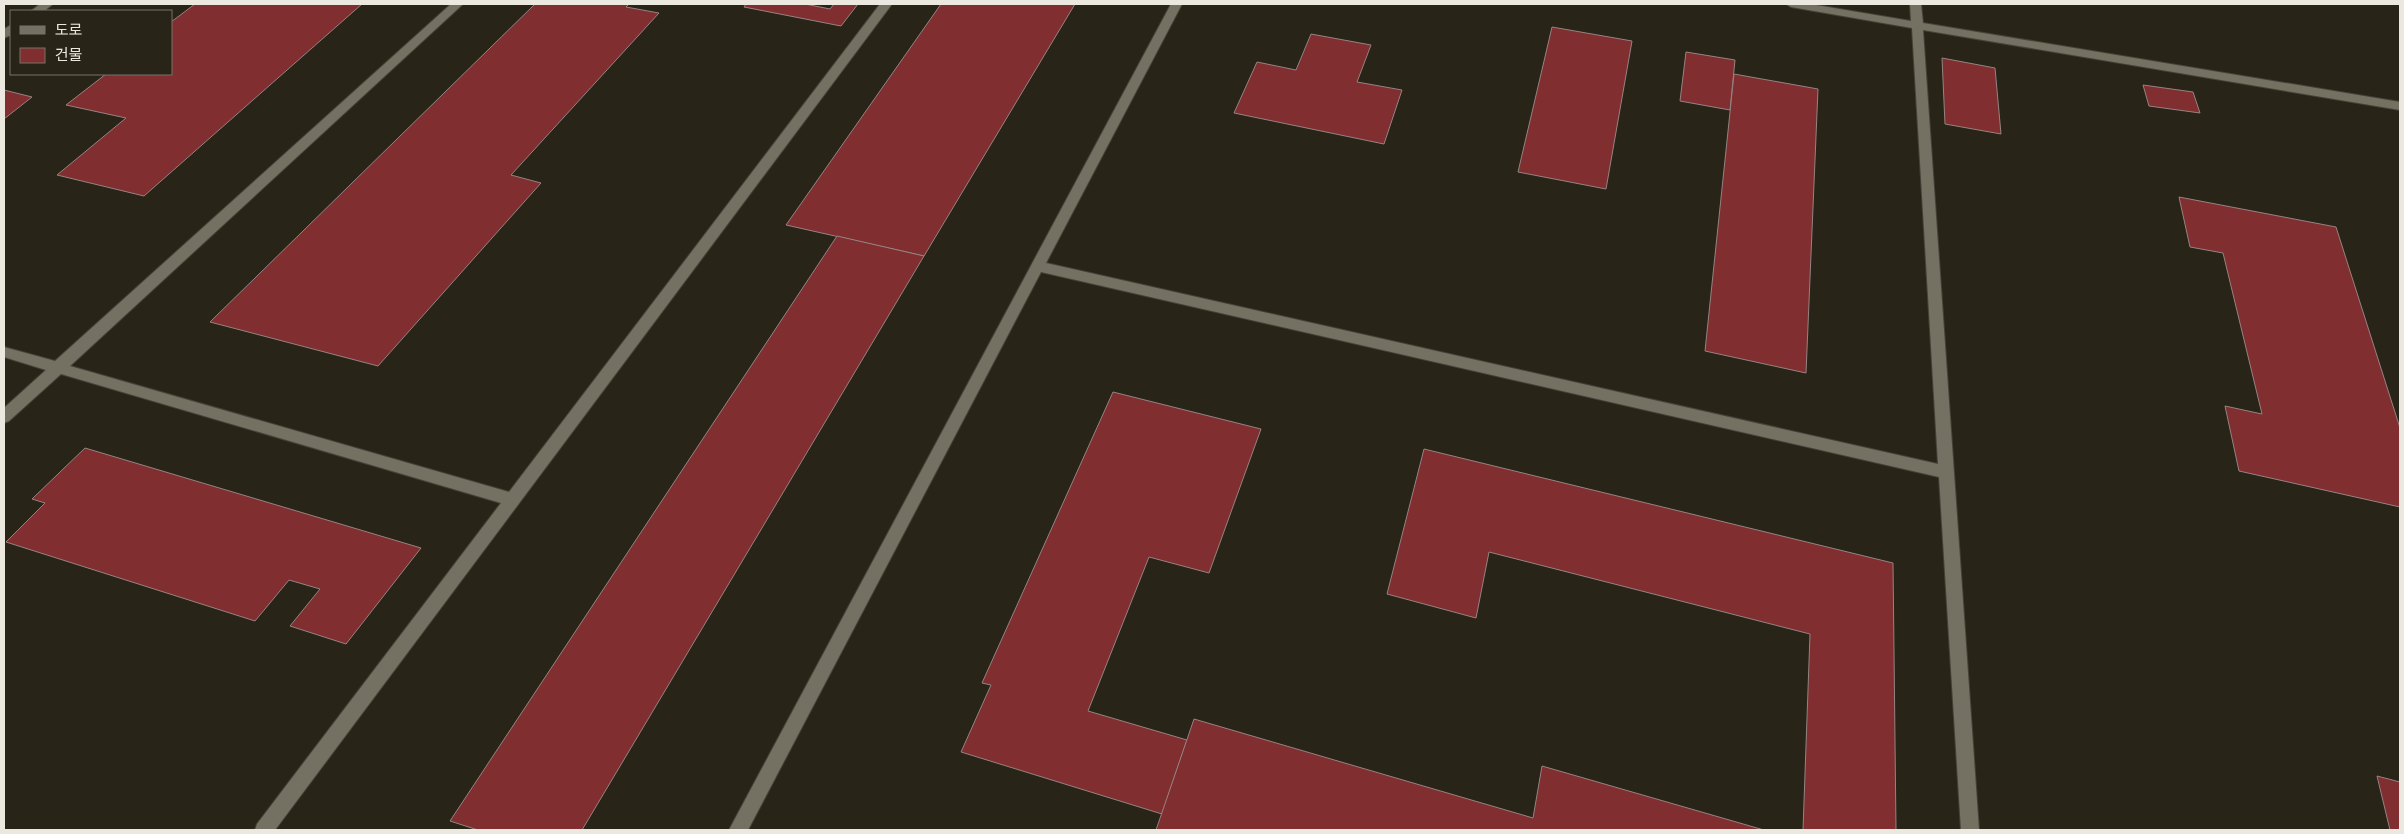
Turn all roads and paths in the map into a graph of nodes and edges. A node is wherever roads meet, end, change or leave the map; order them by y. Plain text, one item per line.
1 (457, 4) edge
2 (886, 4) edge
3 (1176, 4) edge
4 (1791, 4) edge
5 (1916, 4) edge
6 (1918, 25) junction
7 (2400, 106) edge
8 (1037, 266) junction
9 (4, 352) edge
10 (58, 367) junction
11 (4, 417) edge
12 (1947, 472) junction
13 (513, 500) junction
14 (264, 830) edge
15 (738, 830) edge
16 (1970, 830) edge

1 - 10 street
2 - 13 street
3 - 8 street
4 - 6 street
5 - 6 street
6 - 7 street
6 - 12 street
8 - 12 street
8 - 15 street
9 - 10 street
10 - 11 street
10 - 13 street
12 - 16 street
13 - 14 street

